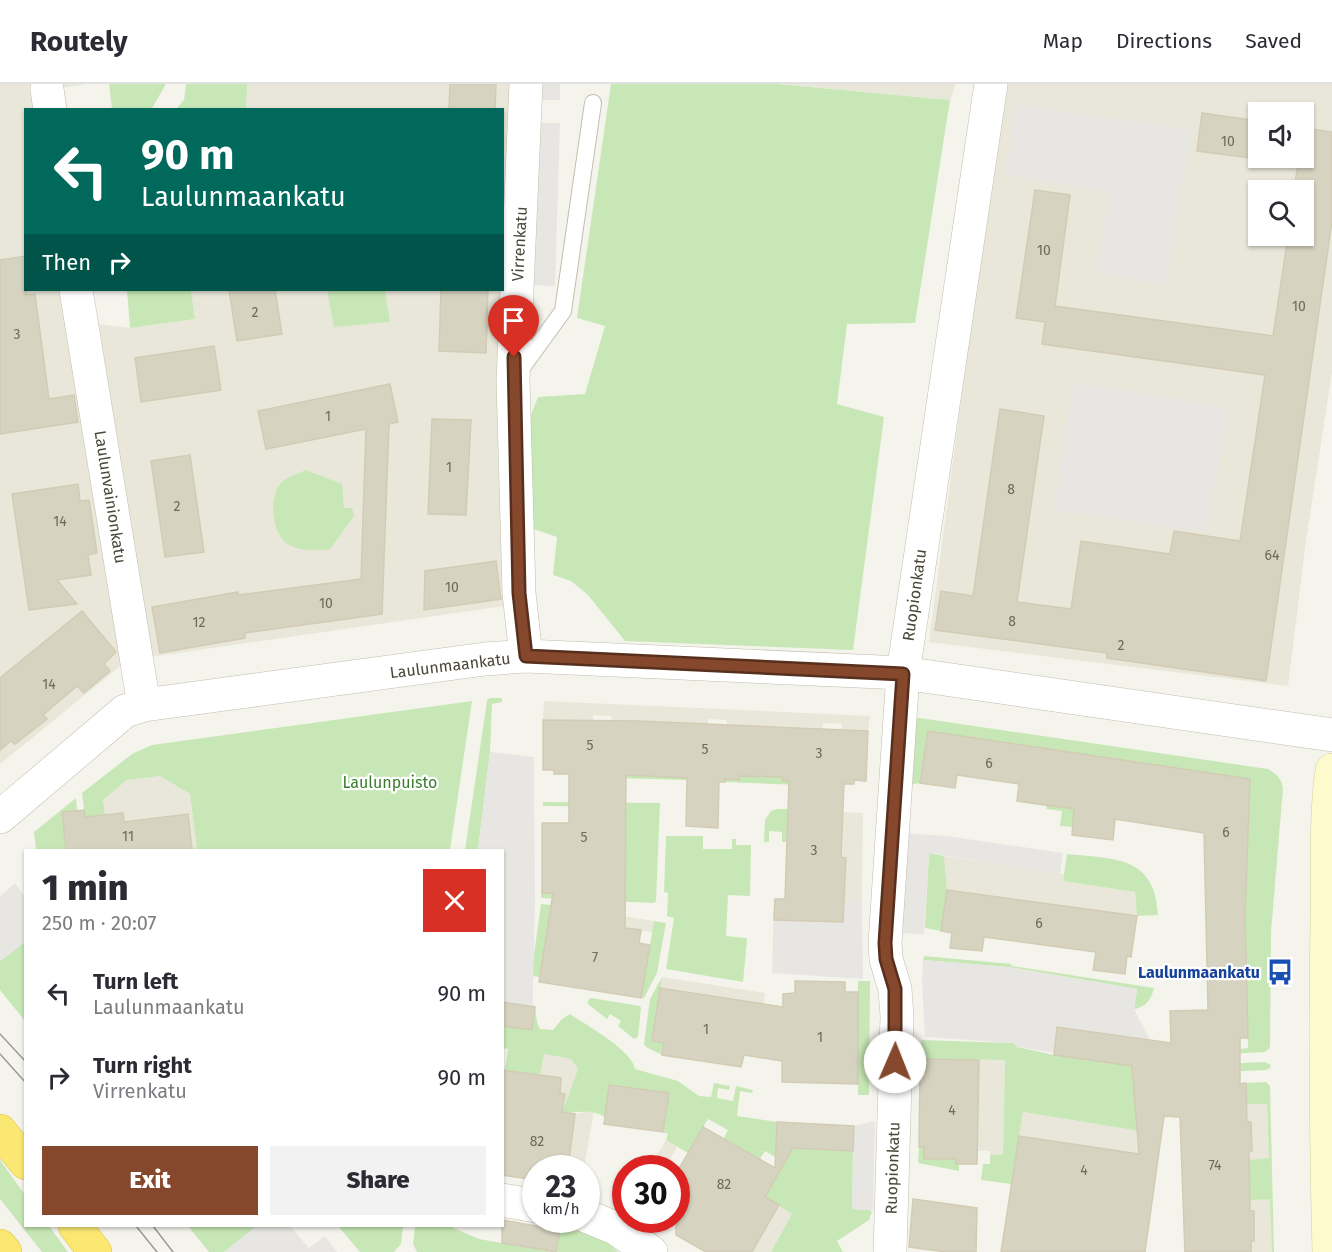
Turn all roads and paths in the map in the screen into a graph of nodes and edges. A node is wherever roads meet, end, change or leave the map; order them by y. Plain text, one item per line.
1 (526, 84) edge
2 (991, 84) edge
3 (593, 103) dead end
4 (76, 291) edge
5 (513, 380) junction
6 (526, 656) junction
7 (903, 674) junction
8 (144, 705) junction
9 (1332, 735) edge
10 (1332, 770) edge
11 (0, 816) edge
12 (0, 1131) edge
13 (24, 1161) edge
14 (504, 1200) edge
15 (522, 1204) edge
16 (600, 1222) edge
17 (76, 1227) edge
18 (0, 1246) edge
19 (5, 1252) edge
20 (95, 1252) edge
21 (651, 1252) edge
22 (890, 1252) edge
23 (1329, 1252) edge

1 - 5 street, Virrenkatu
2 - 7 street, Ruopionkatu
3 - 5 lane
4 - 8 street, Laulunvainionkatu
5 - 6 street, Virrenkatu
6 - 7 street, Laulunmaankatu
6 - 8 street, Laulunmaankatu
7 - 9 street, Laulunmaankatu
7 - 22 street, Ruopionkatu
8 - 11 street, Laulunmaankatu
10 - 23 main road
12 - 13 highway
14 - 15 street
16 - 21 street
17 - 20 highway
18 - 19 highway

